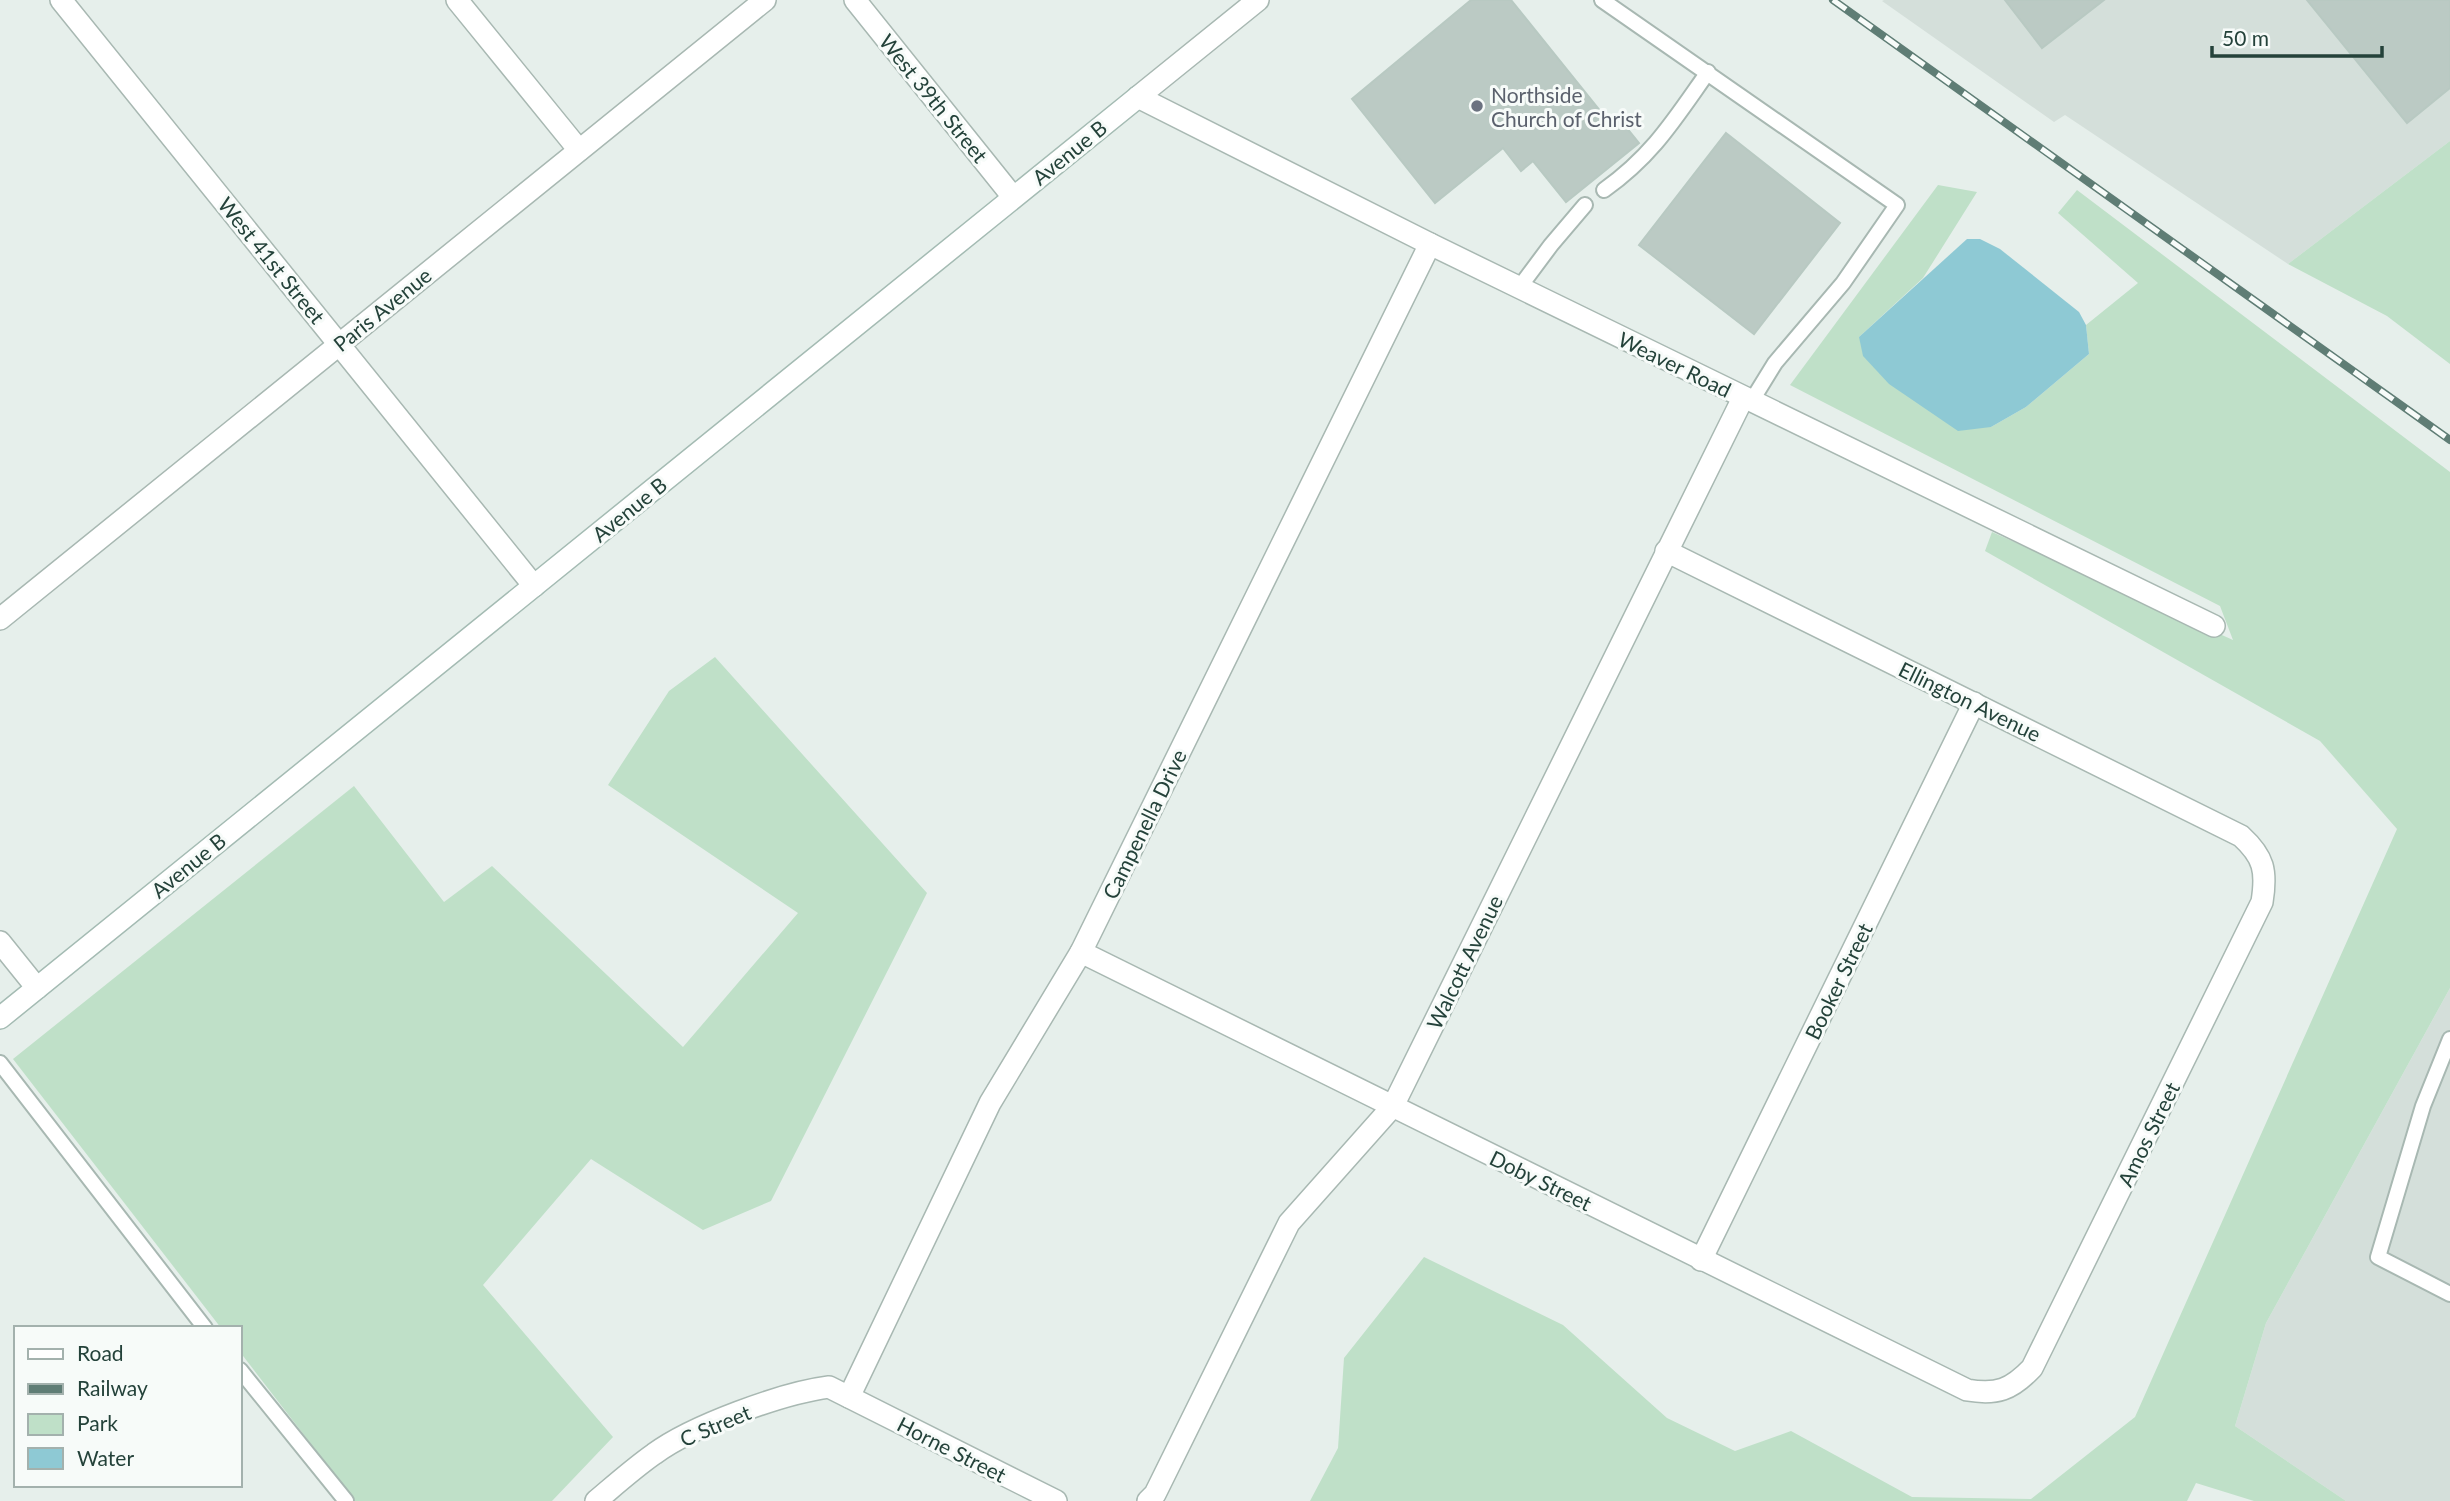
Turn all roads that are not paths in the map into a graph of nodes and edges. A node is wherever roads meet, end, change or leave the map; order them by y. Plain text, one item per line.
1 (61, 0) edge
2 (457, 0) edge
3 (765, 0) edge
4 (855, 0) edge
5 (1258, 0) edge
6 (1602, 0) edge
7 (1708, 72) junction
8 (1138, 97) junction
9 (579, 150) junction
10 (1604, 190) dead end
11 (1013, 197) junction
12 (1585, 205) dead end
13 (1430, 244) junction
14 (1519, 288) junction
15 (340, 343) junction
16 (1747, 400) junction
17 (1666, 551) junction
18 (534, 586) junction
19 (0, 619) edge
20 (2214, 626) dead end
21 (1974, 703) junction
22 (2263, 865) joint
23 (0, 942) edge
24 (1081, 952) junction
25 (37, 988) junction
26 (0, 1018) edge
27 (2450, 1040) edge
28 (0, 1063) edge
29 (1394, 1106) junction
30 (1702, 1260) junction
31 (2450, 1294) edge
32 (203, 1326) edge
33 (242, 1372) edge
34 (2005, 1389) joint
35 (849, 1397) junction
36 (346, 1501) edge
37 (596, 1501) edge
38 (1056, 1501) edge
39 (1148, 1501) edge

1 - 15 street, West 41st Street
2 - 9 street
3 - 9 street, Paris Avenue
4 - 11 street, West 39th Street
5 - 8 street, Avenue B
6 - 7 lane
7 - 10 lane
7 - 16 lane
8 - 11 street, Avenue B
8 - 13 street, Weaver Road
9 - 15 street, Paris Avenue
11 - 18 street, Avenue B
12 - 14 lane
13 - 14 street, Weaver Road
13 - 24 street, Campenella Drive
14 - 16 street, Weaver Road
15 - 18 street, West 41st Street
15 - 19 street, Paris Avenue
16 - 17 street, Walcott Avenue
16 - 20 street, Weaver Road
17 - 21 street, Ellington Avenue
17 - 29 street, Walcott Avenue
18 - 25 street, Avenue B
21 - 22 street, Ellington Avenue
21 - 30 street, Booker Street
22 - 34 street, Amos Street
23 - 25 street
24 - 29 street, Doby Street
24 - 35 street, Campenella Drive
25 - 26 street, Avenue B
27 - 31 lane
28 - 32 lane
29 - 30 street, Doby Street
29 - 39 street, Walcott Avenue
30 - 34 street, Doby Street
33 - 36 lane
35 - 37 street, C Street
35 - 38 street, Horne Street

